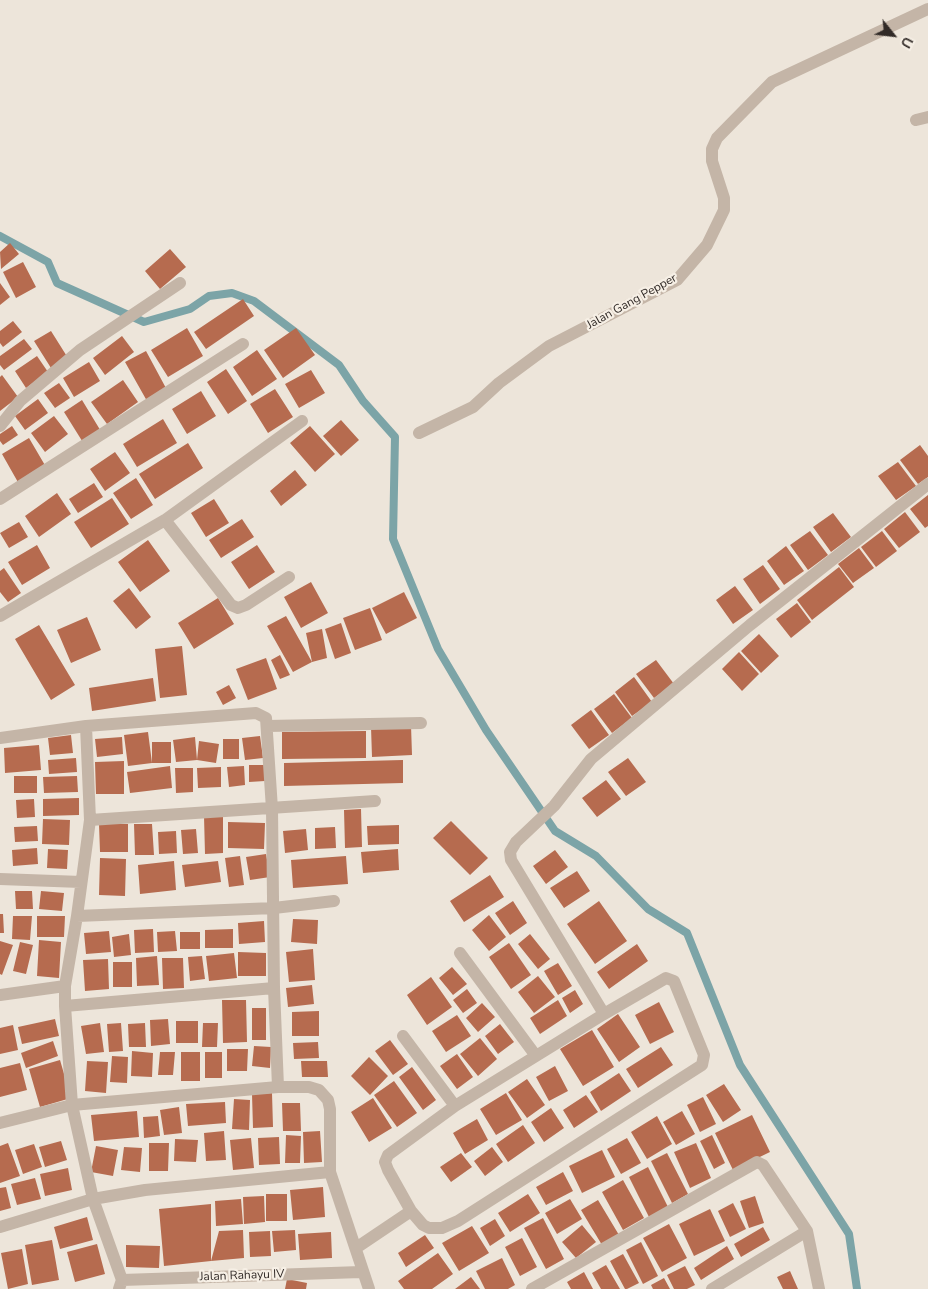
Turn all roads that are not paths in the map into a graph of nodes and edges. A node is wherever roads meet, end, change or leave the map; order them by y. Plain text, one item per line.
1 (928, 9) edge
2 (180, 283) dead end
3 (243, 344) dead end
4 (302, 421) dead end
5 (0, 426) edge
6 (419, 433) dead end
7 (928, 484) edge
8 (0, 500) edge
9 (165, 520) junction
10 (288, 577) dead end
11 (0, 616) edge
12 (421, 723) dead end
13 (86, 726) junction
14 (268, 726) junction
15 (0, 738) edge
16 (375, 801) dead end
17 (272, 809) junction
18 (90, 820) junction
19 (0, 879) edge
20 (81, 882) junction
21 (334, 901) dead end
22 (274, 908) junction
23 (77, 916) junction
24 (460, 953) dead end
25 (65, 986) junction
26 (274, 988) junction
27 (0, 995) edge
28 (66, 1006) junction
29 (604, 1014) junction
30 (403, 1036) dead end
31 (536, 1056) junction
32 (278, 1087) junction
33 (72, 1104) junction
34 (455, 1106) junction
35 (0, 1123) edge
36 (330, 1172) junction
37 (93, 1199) junction
38 (410, 1211) junction
39 (0, 1227) edge
40 (807, 1231) junction
41 (356, 1248) junction
42 (361, 1272) junction
43 (120, 1284) edge
44 (369, 1289) edge
45 (532, 1289) edge
46 (712, 1289) edge
47 (819, 1289) edge

1 - 6 street, Jalan Gang Pepper
2 - 5 street
3 - 8 street
4 - 9 street
7 - 29 street
9 - 10 street
9 - 11 street
12 - 14 street
13 - 14 street
13 - 15 street
13 - 18 street
14 - 17 street
16 - 17 street
17 - 18 street
17 - 22 street
18 - 20 street
19 - 20 street
20 - 23 street
21 - 22 street
22 - 23 street
22 - 26 street
23 - 25 street
24 - 31 street
25 - 27 street
25 - 28 street
26 - 28 street
26 - 32 street
28 - 33 street
29 - 31 street
29 - 38 street
30 - 34 street
31 - 34 street
32 - 33 street
32 - 36 street
33 - 35 street
33 - 37 street
34 - 38 street
36 - 37 street
36 - 41 street
37 - 39 street
37 - 43 street
38 - 41 street
40 - 45 street
40 - 46 street
40 - 47 street
41 - 42 street
42 - 43 street, Jalan Rahayu IV
42 - 44 street

